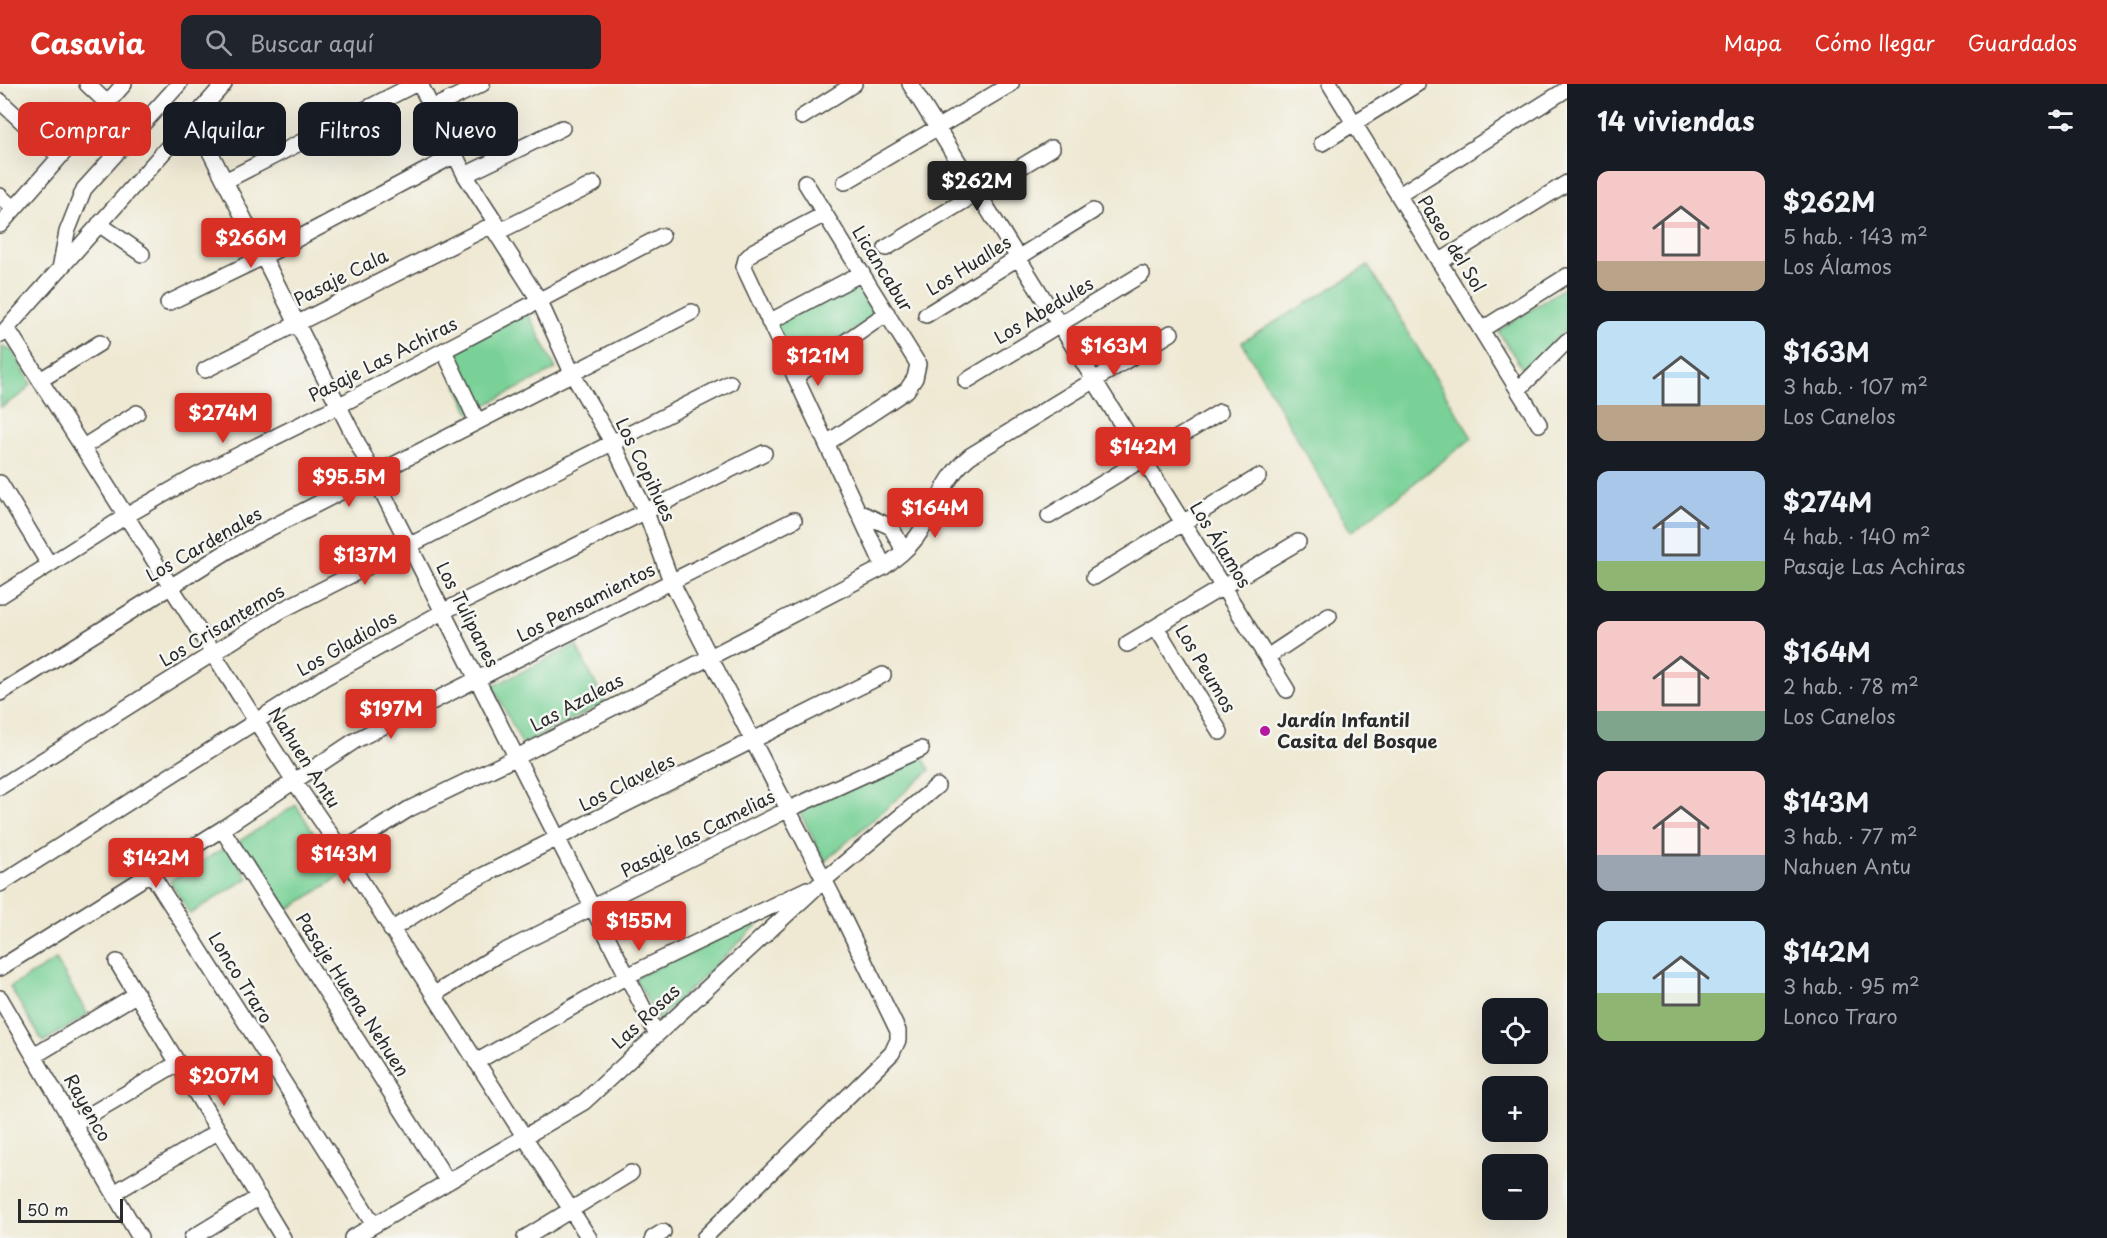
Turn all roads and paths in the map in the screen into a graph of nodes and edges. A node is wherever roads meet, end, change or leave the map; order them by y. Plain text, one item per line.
1 (87, 84) edge
2 (124, 84) edge
3 (179, 84) edge
4 (224, 84) edge
5 (415, 84) edge
6 (420, 84) edge
7 (482, 84) edge
8 (854, 84) edge
9 (910, 84) edge
10 (1011, 84) edge
11 (1330, 84) edge
12 (1417, 84) edge
13 (1567, 89) edge
14 (831, 90) edge
15 (0, 101) edge
16 (106, 102) edge
17 (108, 102) edge
18 (208, 102) edge
19 (429, 102) edge
20 (444, 102) edge
21 (802, 117) dead end
22 (1354, 123) junction
23 (938, 127) junction
24 (562, 128) dead end
25 (1322, 143) dead end
26 (1052, 148) dead end
27 (163, 153) edge
28 (213, 156) edge
29 (451, 156) edge
30 (456, 156) edge
31 (60, 157) joint
32 (465, 175) junction
33 (225, 181) junction
34 (805, 182) dead end
35 (845, 182) dead end
36 (1567, 183) edge
37 (594, 184) dead end
38 (979, 192) junction
39 (1398, 195) junction
40 (0, 196) edge
41 (14, 209) junction
42 (1093, 211) dead end
43 (825, 214) junction
44 (99, 224) junction
45 (0, 225) edge
46 (496, 228) junction
47 (662, 236) dead end
48 (886, 248) dead end
49 (142, 254) dead end
50 (263, 256) junction
51 (1019, 258) junction
52 (1439, 262) junction
53 (60, 271) junction
54 (862, 273) junction
55 (1142, 274) dead end
56 (1567, 276) edge
57 (539, 300) junction
58 (168, 303) dead end
59 (692, 312) dead end
60 (887, 314) junction
61 (927, 315) dead end
62 (296, 322) junction
63 (769, 322) junction
64 (1060, 324) junction
65 (1481, 330) junction
66 (4, 332) edge
67 (1171, 333) dead end
68 (1567, 341) edge
69 (100, 343) dead end
70 (444, 351) junction
71 (205, 370) dead end
72 (573, 375) junction
73 (795, 377) junction
74 (42, 379) junction
75 (1096, 380) junction
76 (966, 381) dead end
77 (730, 383) dead end
78 (1518, 390) junction
79 (338, 406) junction
80 (1220, 412) dead end
81 (136, 413) dead end
82 (477, 421) junction
83 (1539, 424) dead end
84 (612, 442) junction
85 (827, 443) junction
86 (83, 447) junction
87 (764, 453) dead end
88 (1144, 458) junction
89 (375, 477) junction
90 (1258, 477) dead end
91 (2, 493) edge
92 (646, 512) junction
93 (861, 513) junction
94 (126, 516) junction
95 (1049, 516) dead end
96 (794, 520) dead end
97 (1183, 522) junction
98 (1298, 542) dead end
99 (410, 545) junction
100 (904, 551) junction
101 (49, 564) junction
102 (885, 567) junction
103 (1094, 577) dead end
104 (671, 581) junction
105 (169, 586) junction
106 (1223, 587) junction
107 (0, 596) edge
108 (444, 611) junction
109 (1329, 616) dead end
110 (1156, 627) junction
111 (1127, 644) dead end
112 (213, 653) junction
113 (710, 656) junction
114 (1267, 657) junction
115 (883, 675) dead end
116 (478, 680) junction
117 (1287, 690) dead end
118 (0, 693) edge
119 (257, 721) junction
120 (1220, 732) dead end
121 (753, 742) junction
122 (921, 750) dead end
123 (517, 757) junction
124 (294, 781) junction
125 (938, 786) dead end
126 (0, 787) edge
127 (787, 810) junction
128 (222, 829) junction
129 (558, 840) junction
130 (342, 851) junction
131 (151, 873) junction
132 (823, 881) junction
133 (0, 884) edge
134 (593, 909) junction
135 (391, 930) junction
136 (117, 962) dead end
137 (0, 968) edge
138 (627, 976) junction
139 (137, 994) junction
140 (434, 995) junction
141 (0, 998) edge
142 (656, 1034) junction
143 (34, 1056) junction
144 (476, 1062) junction
145 (178, 1063) junction
146 (74, 1124) junction
147 (219, 1131) junction
148 (525, 1137) junction
149 (631, 1173) dead end
150 (448, 1182) junction
151 (114, 1193) junction
152 (259, 1197) junction
153 (572, 1211) junction
154 (374, 1225) junction
155 (140, 1238) edge
156 (192, 1238) edge
157 (283, 1238) edge
158 (352, 1238) edge
159 (525, 1238) edge
160 (589, 1238) edge
161 (704, 1238) edge

1 - 16 street
2 - 17 street
3 - 53 street
4 - 18 street
5 - 33 street
6 - 19 street, Los Copihues
7 - 20 street
8 - 14 street
9 - 23 street, Los Álamos
10 - 23 street
11 - 22 street, Paseo del Sol
12 - 22 street
13 - 39 street
14 - 21 street
15 - 31 street
22 - 25 street
22 - 39 street, Paseo del Sol
23 - 35 street
23 - 38 street, Los Álamos
24 - 32 street
26 - 38 street
27 - 44 street
28 - 33 street, Los Tulipanes
29 - 50 street
30 - 32 street, Los Copihues
31 - 41 street
32 - 46 street, Los Copihues
33 - 50 street, Los Tulipanes
34 - 43 street, Licancabur
36 - 52 street
37 - 46 street, Pasaje Cala
38 - 48 street
38 - 51 street, Los Álamos
39 - 52 street, Paseo del Sol
40 - 41 street
41 - 45 street
42 - 51 street, Los Hualles
43 - 54 street, Licancabur
43 - 63 street
44 - 49 street
44 - 53 street
46 - 57 street, Los Copihues
46 - 62 street, Pasaje Cala
47 - 57 street, Pasaje Las Achiras
50 - 58 street
50 - 62 street, Los Tulipanes
51 - 61 street, Los Hualles
51 - 64 street, Los Álamos
52 - 65 street, Paseo del Sol
53 - 66 street
54 - 60 street, Licancabur
54 - 63 street
55 - 64 street, Los Abedules
56 - 65 street
57 - 70 street, Pasaje Las Achiras
57 - 72 street, Los Copihues
59 - 72 street, Los Cardenales
60 - 73 street
60 - 85 street, Licancabur
62 - 71 street, Pasaje Cala
62 - 79 street, Los Tulipanes
63 - 73 street
64 - 75 street, Los Álamos
64 - 76 street, Los Abedules
65 - 78 street, Paseo del Sol
66 - 74 street, Nahuen Antu
67 - 75 street, Las Azaleas
68 - 78 street
69 - 74 street
70 - 79 street, Pasaje Las Achiras
70 - 82 street
72 - 82 street, Los Cardenales
72 - 84 street, Los Copihues
73 - 85 street
74 - 86 street, Nahuen Antu
75 - 88 street, Los Álamos
75 - 100 street, Las Azaleas
77 - 84 street, Los Crisantemos
78 - 83 street, Paseo del Sol
79 - 89 street, Los Tulipanes
79 - 94 street, Pasaje Las Achiras
80 - 88 street
81 - 86 street
82 - 89 street, Los Cardenales
84 - 92 street, Los Copihues
84 - 99 street, Los Crisantemos
85 - 93 street
86 - 94 street, Nahuen Antu
87 - 92 street, Los Gladiolos
88 - 95 street
88 - 97 street, Los Álamos
89 - 99 street, Los Tulipanes
89 - 105 street, Los Cardenales
90 - 97 street
91 - 101 street
92 - 104 street, Los Copihues
92 - 108 street, Los Gladiolos
93 - 100 street
93 - 102 street
94 - 101 street, Pasaje Las Achiras
94 - 105 street, Nahuen Antu
96 - 104 street, Los Pensamientos
97 - 103 street
97 - 106 street, Los Álamos
98 - 106 street
99 - 108 street, Los Tulipanes
99 - 112 street, Los Crisantemos
100 - 102 street, Las Azaleas
101 - 107 street, Pasaje Las Achiras
102 - 113 street, Las Azaleas
104 - 113 street, Los Copihues
104 - 116 street, Los Pensamientos
105 - 112 street, Nahuen Antu
105 - 118 street, Los Cardenales
106 - 110 street
106 - 114 street, Los Álamos
108 - 116 street, Los Tulipanes
108 - 119 street, Los Gladiolos
109 - 114 street
110 - 111 street
110 - 120 street, Los Peumos
112 - 119 street, Nahuen Antu
112 - 126 street, Los Crisantemos
113 - 121 street, Los Copihues
113 - 123 street, Las Azaleas
114 - 117 street, Los Álamos
115 - 121 street, Los Claveles
116 - 123 street, Los Tulipanes
116 - 124 street, Los Pensamientos
119 - 124 street, Nahuen Antu
119 - 133 street, Los Gladiolos
121 - 127 street, Los Copihues
121 - 129 street, Los Claveles
122 - 127 street, Pasaje las Camelias
123 - 129 street, Los Tulipanes
123 - 130 street, Las Azaleas
124 - 128 street, Los Pensamientos
124 - 130 street, Nahuen Antu
125 - 132 street, Las Rosas
127 - 132 street, Los Copihues
127 - 134 street, Pasaje las Camelias
128 - 131 street, Los Pensamientos
128 - 150 street, Pasaje Huena Nehuen
129 - 134 street, Los Tulipanes
129 - 135 street, Los Claveles
130 - 135 street, Nahuen Antu
131 - 137 street, Los Pensamientos
131 - 154 street, Lonco Traro
132 - 138 street
132 - 142 street, Las Rosas
132 - 161 street, Los Copihues
134 - 138 street, Los Tulipanes
134 - 140 street, Pasaje las Camelias
135 - 140 street, Nahuen Antu
136 - 139 street
138 - 142 street, Los Tulipanes
138 - 144 street
139 - 143 street
139 - 145 street
140 - 144 street, Nahuen Antu
141 - 143 street, Rayenco
142 - 148 street, Las Rosas
143 - 146 street, Rayenco
144 - 148 street, Nahuen Antu
145 - 146 street
145 - 147 street
146 - 151 street, Rayenco
147 - 151 street
147 - 152 street
148 - 150 street, Las Rosas
148 - 153 street, Nahuen Antu
149 - 153 street
150 - 154 street, Las Rosas
151 - 155 street, Rayenco
152 - 156 street
152 - 157 street
153 - 159 street
153 - 160 street, Nahuen Antu
154 - 158 street, Las Rosas

